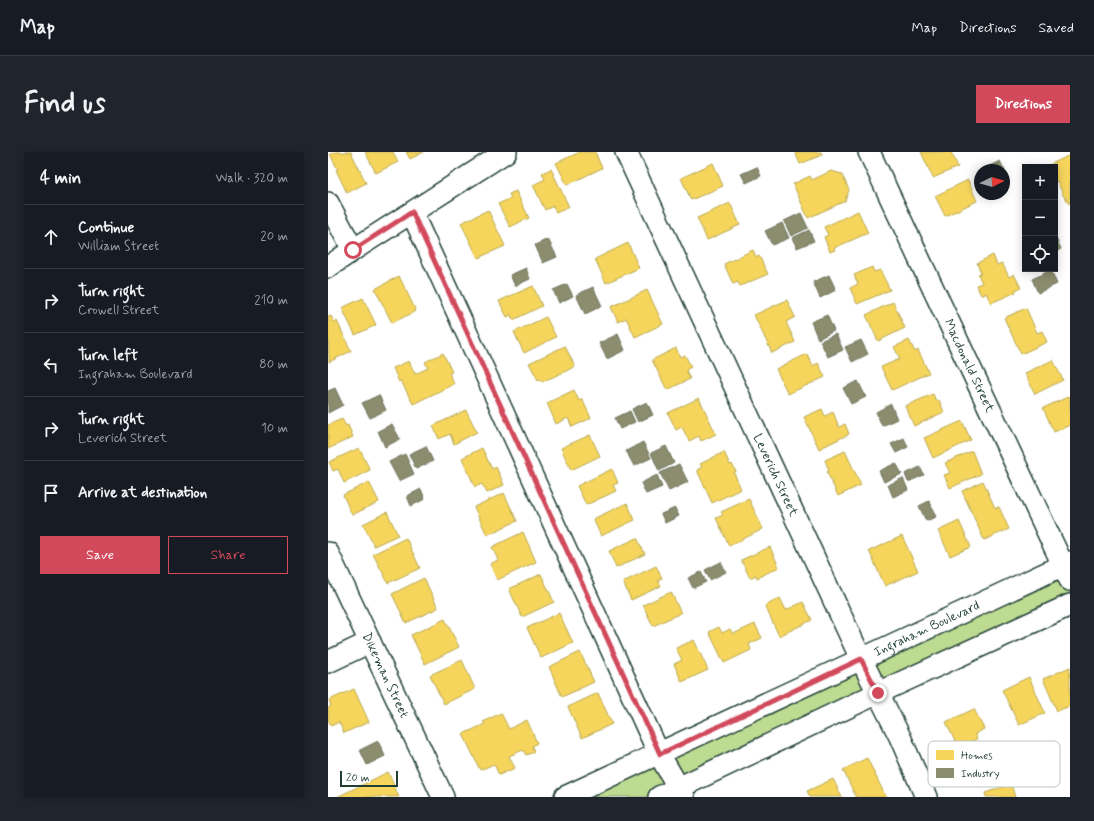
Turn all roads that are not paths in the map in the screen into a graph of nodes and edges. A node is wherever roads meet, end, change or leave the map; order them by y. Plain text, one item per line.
1 (506, 152) edge
2 (626, 152) edge
3 (869, 152) edge
4 (328, 203) edge
5 (412, 212) junction
6 (353, 250) junction
7 (328, 267) edge
8 (328, 553) edge
9 (1068, 569) edge
10 (1070, 605) edge
11 (370, 642) junction
12 (861, 659) junction
13 (328, 662) edge
14 (878, 693) junction
15 (660, 754) junction
16 (682, 792) edge
17 (443, 797) edge
18 (565, 797) edge
19 (659, 797) edge
20 (926, 797) edge

1 - 5 street
2 - 12 street, Leverich Street
3 - 9 street, Macdonald Street
4 - 6 street
5 - 6 street
5 - 15 street
6 - 7 street
8 - 11 street, Dikeman Street
9 - 12 street, Ingraham Boulevard
10 - 14 street
11 - 13 street
11 - 17 street, Dikeman Street
12 - 14 street, Leverich Street
12 - 15 street, Ingraham Boulevard
14 - 16 street
14 - 20 street, Leverich Street
15 - 16 street
15 - 18 street, Ingraham Boulevard
16 - 19 street

